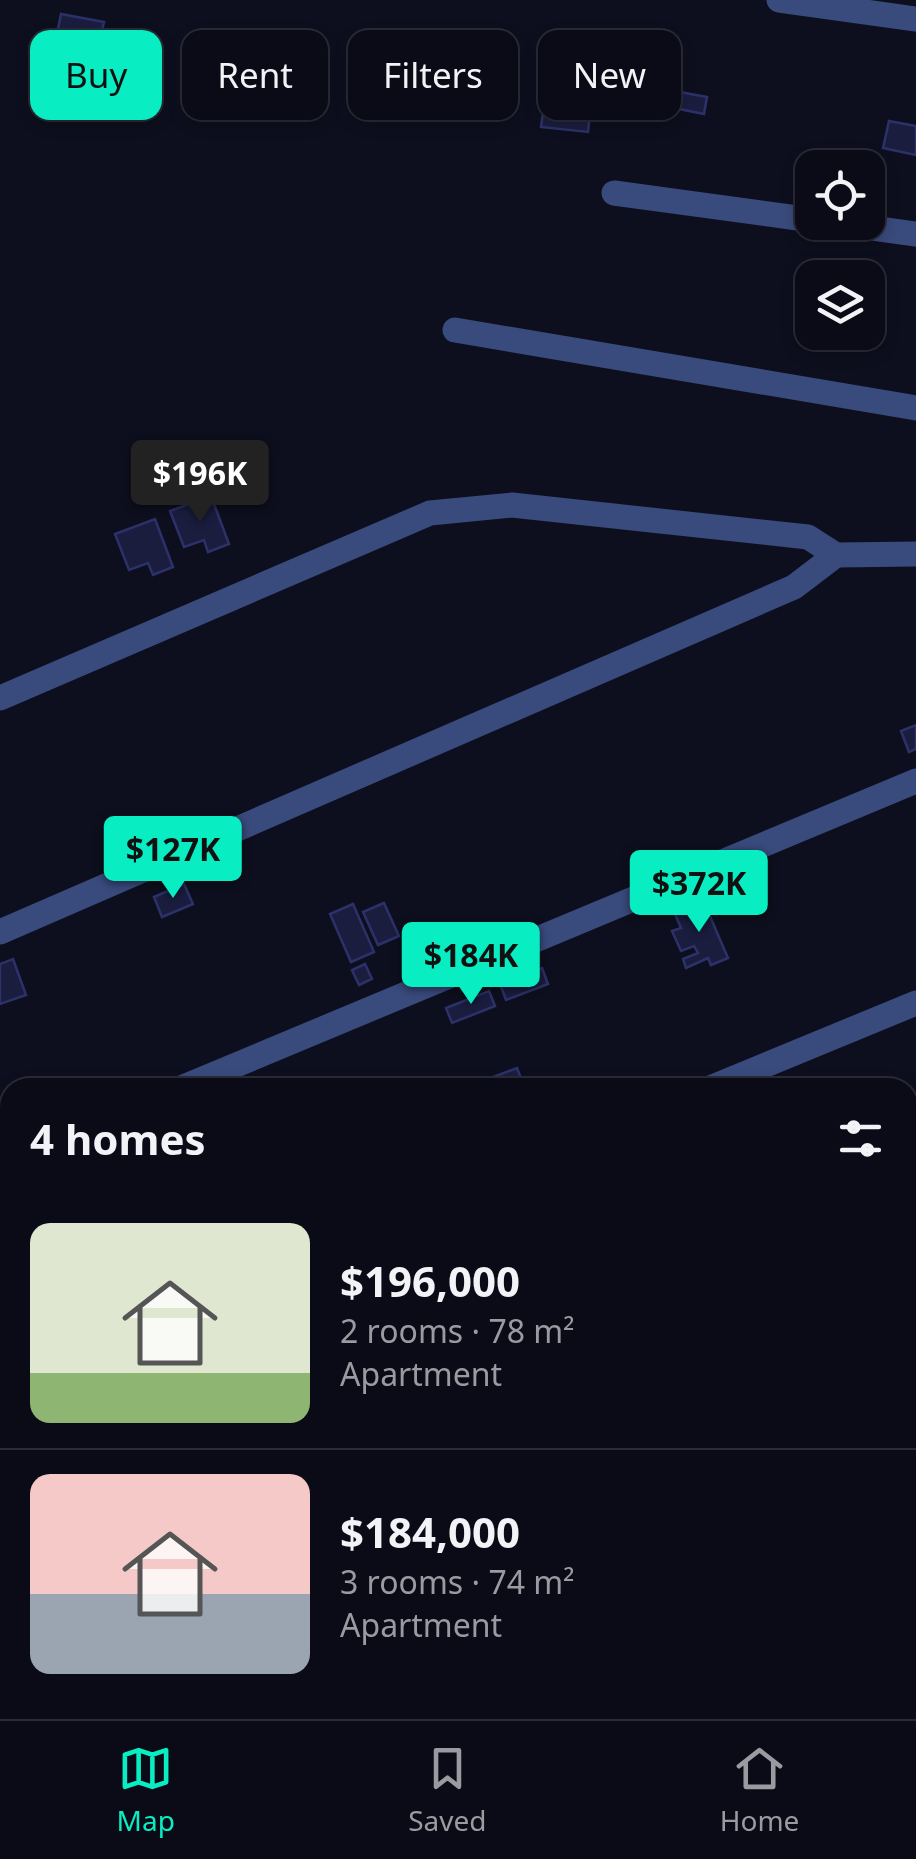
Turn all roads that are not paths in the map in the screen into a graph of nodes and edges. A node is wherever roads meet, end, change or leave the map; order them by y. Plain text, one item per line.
1 (779, 0) edge
2 (916, 18) edge
3 (614, 193) dead end
4 (795, 218) edge
5 (885, 230) edge
6 (916, 234) edge
7 (456, 330) dead end
8 (916, 408) edge
9 (916, 554) edge
10 (836, 555) junction
11 (0, 698) edge
12 (916, 780) edge
13 (0, 932) edge
14 (916, 1002) edge
15 (204, 1078) edge
16 (745, 1078) edge

1 - 2 street
3 - 4 street
5 - 6 street
7 - 8 street
9 - 10 street
10 - 11 street
10 - 13 street
12 - 15 street
14 - 16 street

